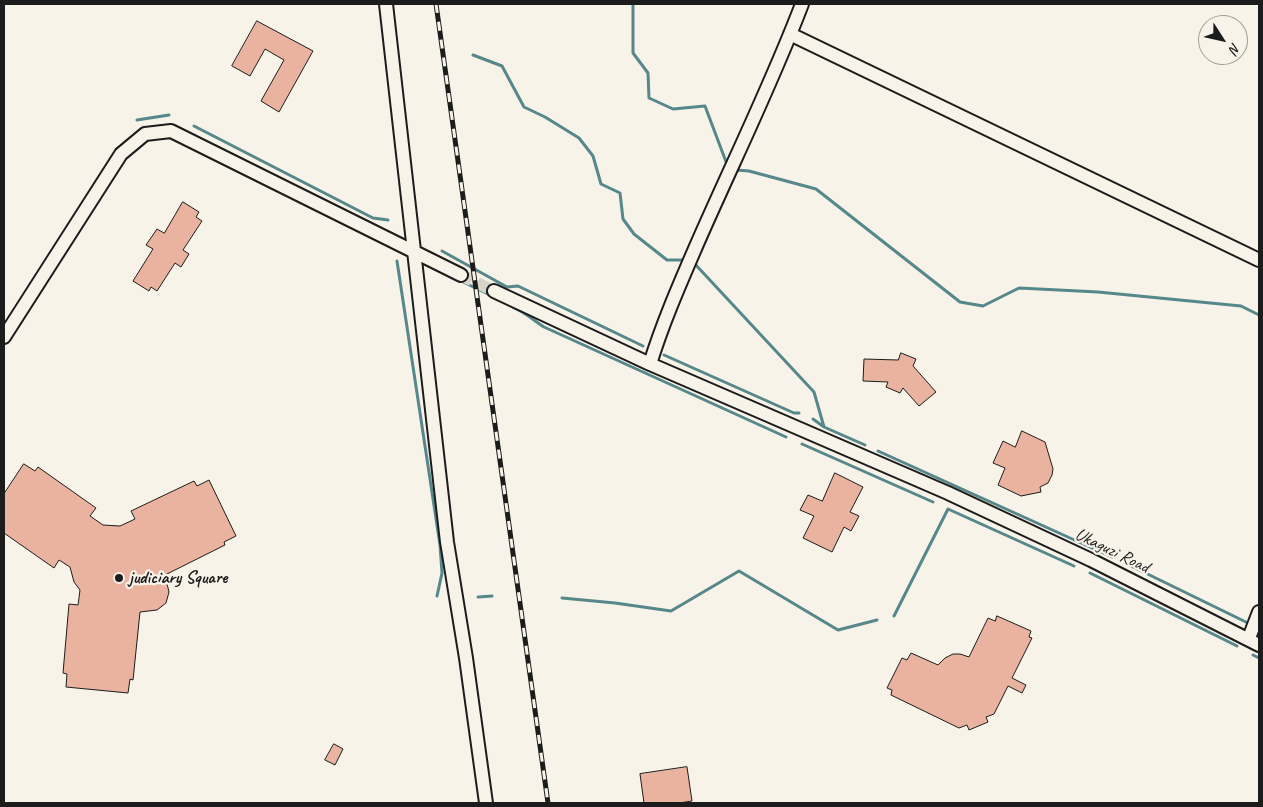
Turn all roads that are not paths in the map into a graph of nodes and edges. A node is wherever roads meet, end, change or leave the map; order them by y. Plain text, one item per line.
1 (386, 4) edge
2 (802, 4) edge
3 (790, 34) junction
4 (414, 252) junction
5 (1259, 260) edge
6 (461, 275) tunnel mouth
7 (494, 291) tunnel mouth
8 (4, 336) edge
9 (650, 364) junction
10 (1259, 612) edge
11 (1254, 641) edge
12 (486, 803) edge

1 - 4 street
2 - 3 street
3 - 5 street
3 - 9 street
4 - 6 street
4 - 8 street
4 - 12 street
7 - 9 street, Ukaguzi Road
9 - 11 street, Ukaguzi Road
10 - 11 street

